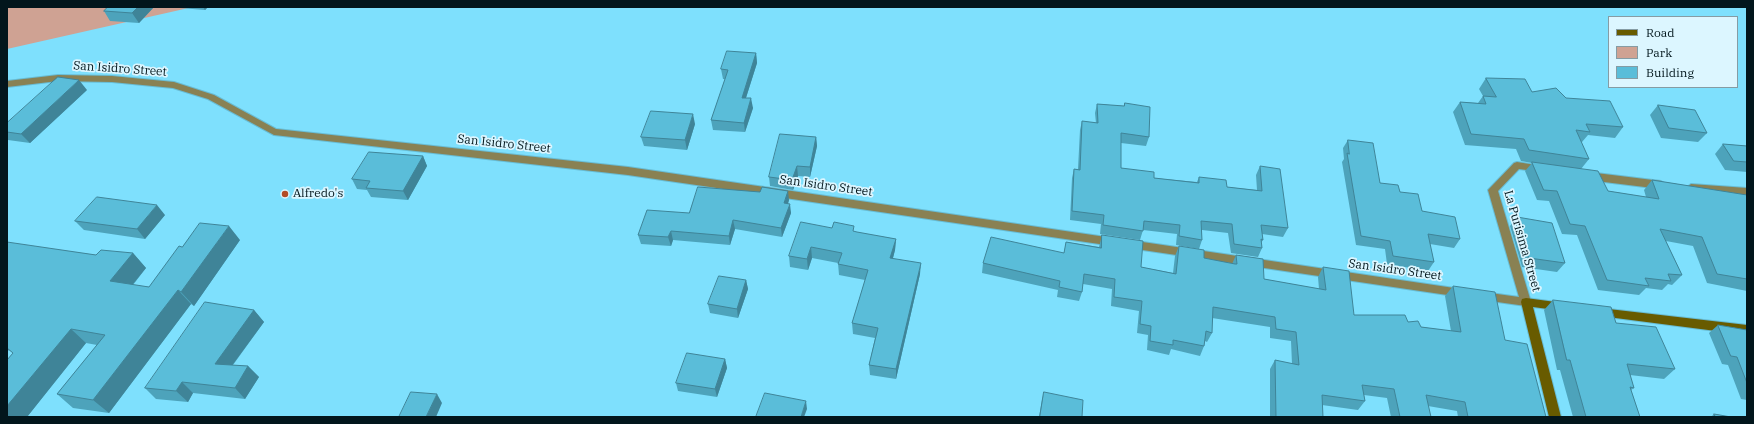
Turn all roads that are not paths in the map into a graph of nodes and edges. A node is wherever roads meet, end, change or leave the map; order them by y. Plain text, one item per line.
1 (7, 84) edge
2 (1555, 170) edge
3 (1578, 174) edge
4 (1747, 192) edge
5 (1526, 302) junction
6 (1573, 308) edge
7 (1589, 310) edge
8 (1747, 330) edge
9 (1555, 417) edge

1 - 5 street, San Isidro Street
2 - 5 street, La Purisima Street
3 - 4 street
5 - 6 main road
5 - 9 main road
7 - 8 main road

